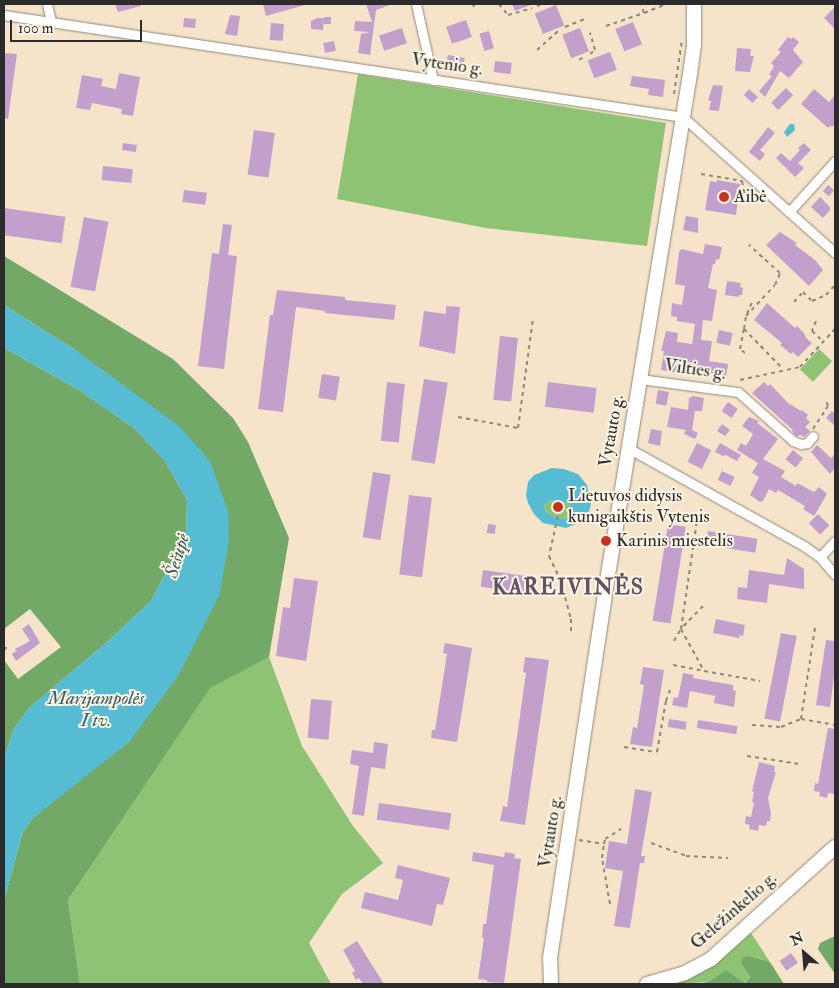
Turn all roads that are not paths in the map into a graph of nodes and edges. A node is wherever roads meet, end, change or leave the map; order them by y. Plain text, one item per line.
1 (47, 4) edge
2 (416, 4) edge
3 (694, 4) edge
4 (4, 15) edge
5 (52, 22) junction
6 (434, 80) junction
7 (683, 117) junction
8 (835, 160) edge
9 (789, 212) junction
10 (835, 253) edge
11 (640, 379) junction
12 (813, 436) road end
13 (628, 448) junction
14 (835, 541) edge
15 (820, 557) junction
16 (835, 575) edge
17 (835, 847) edge
18 (551, 984) edge
19 (647, 984) edge

1 - 5 street
2 - 6 street
3 - 7 main road, Vytauto g.
4 - 5 street, Vytenio g.
5 - 6 street, Vytenio g.
6 - 7 street, Vytenio g.
7 - 9 street
7 - 11 main road, Vytauto g.
8 - 9 street
9 - 10 street
11 - 12 street, Vilties g.
11 - 13 main road, Vytauto g.
13 - 15 street
13 - 18 main road, Vytauto g.
14 - 15 street
15 - 16 street
17 - 19 main road, Geležinkelio g.

